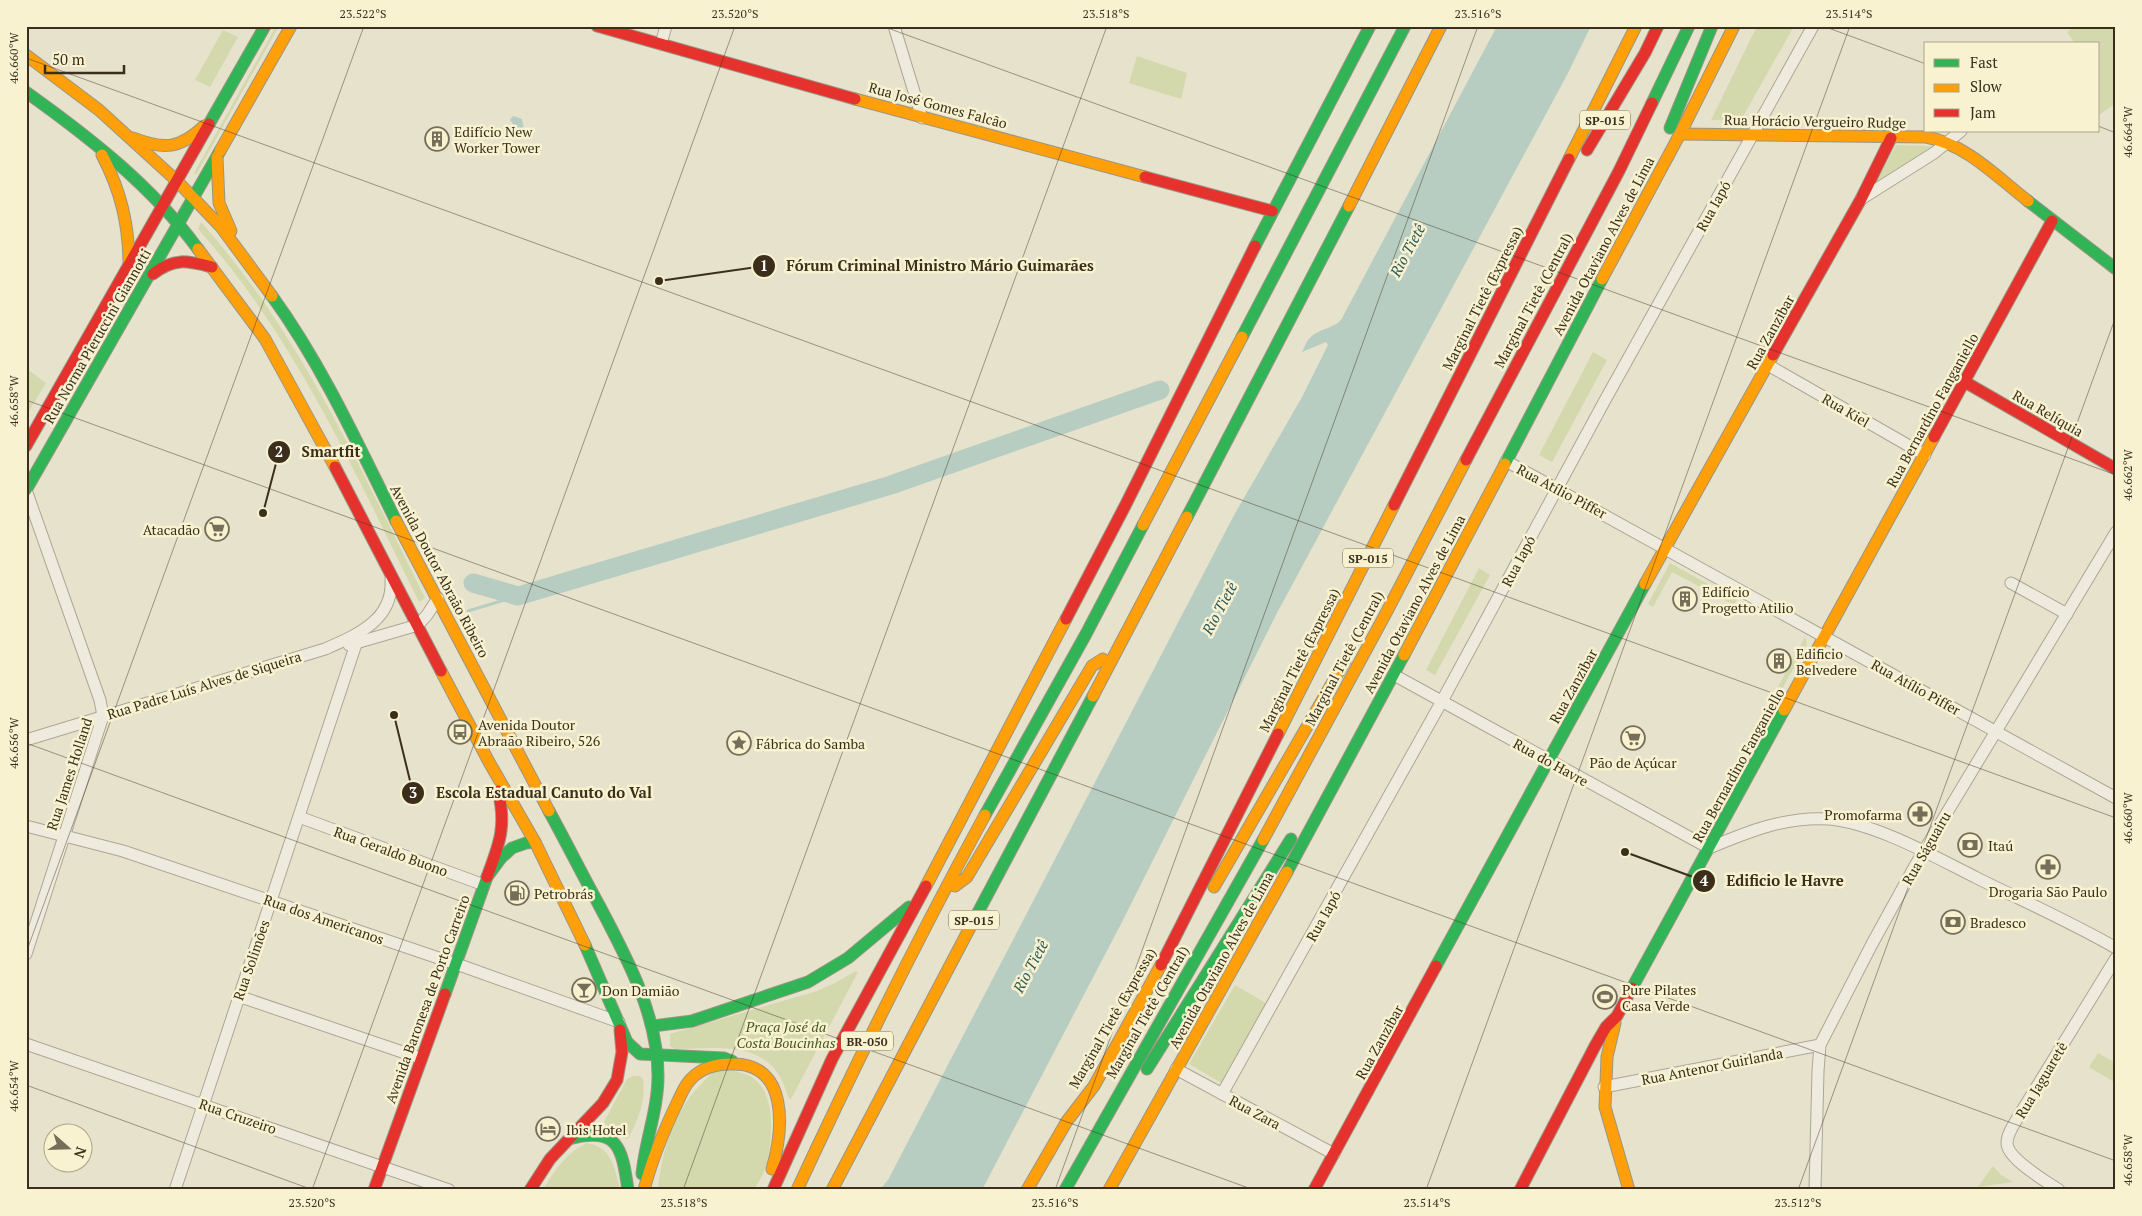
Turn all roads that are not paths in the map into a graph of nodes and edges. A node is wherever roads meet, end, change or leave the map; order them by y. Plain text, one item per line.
1 (265, 26) edge
2 (291, 26) edge
3 (597, 26) edge
4 (666, 26) edge
5 (894, 26) edge
6 (1370, 26) edge
7 (1405, 26) edge
8 (1441, 26) edge
9 (1636, 26) edge
10 (1658, 26) edge
11 (1689, 26) edge
12 (1712, 26) edge
13 (1734, 26) edge
14 (1813, 26) edge
15 (661, 44) junction
16 (26, 55) edge
17 (26, 92) edge
18 (213, 118) junction
19 (922, 118) junction
20 (1960, 132) edge
21 (1680, 134) junction
22 (1752, 135) junction
23 (127, 136) junction
24 (1891, 138) junction
25 (1949, 142) junction
26 (96, 144) junction
27 (217, 156) junction
28 (178, 182) junction
29 (1598, 185) dead end
30 (1650, 186) junction
31 (194, 198) junction
32 (1861, 199) junction
33 (164, 207) junction
34 (1544, 207) junction
35 (1272, 211) junction
36 (2052, 222) junction
37 (179, 224) junction
38 (1580, 243) junction
39 (246, 260) junction
40 (129, 267) junction
41 (212, 267) junction
42 (2116, 269) edge
43 (148, 277) junction
44 (1768, 365) junction
45 (1964, 382) junction
46 (26, 445) edge
47 (1925, 455) junction
48 (1506, 461) junction
49 (2116, 469) edge
50 (1557, 488) junction
51 (26, 490) edge
52 (2116, 532) edge
53 (1666, 548) junction
54 (391, 573) junction
55 (2011, 583) dead end
56 (438, 598) junction
57 (2066, 614) junction
58 (1385, 615) junction
59 (418, 625) junction
60 (1826, 636) junction
61 (356, 644) junction
62 (326, 648) junction
63 (1115, 650) junction
64 (1394, 675) junction
65 (1442, 701) junction
66 (103, 716) junction
67 (1996, 731) junction
68 (26, 740) edge
69 (1549, 761) junction
70 (489, 762) junction
71 (1339, 776) junction
72 (2116, 798) edge
73 (299, 817) junction
74 (26, 826) edge
75 (65, 836) junction
76 (544, 843) junction
77 (1709, 848) junction
78 (1924, 852) junction
79 (485, 881) junction
80 (588, 886) junction
81 (942, 894) junction
82 (920, 897) junction
83 (271, 901) junction
84 (2116, 948) edge
85 (26, 954) edge
86 (2116, 958) edge
87 (455, 963) junction
88 (1152, 983) junction
89 (238, 996) junction
90 (1617, 1016) junction
91 (619, 1022) junction
92 (652, 1026) junction
93 (26, 1044) edge
94 (1820, 1045) junction
95 (656, 1056) junction
96 (1590, 1056) junction
97 (420, 1058) junction
98 (749, 1066) junction
99 (1176, 1069) junction
100 (1094, 1086) junction
101 (1604, 1088) junction
102 (1222, 1094) junction
103 (203, 1104) junction
104 (1079, 1124) dead end
105 (1096, 1132) junction
106 (569, 1139) junction
107 (1334, 1154) junction
108 (382, 1167) junction
109 (1111, 1187) edge
110 (175, 1190) edge
111 (374, 1190) edge
112 (449, 1190) edge
113 (530, 1190) edge
114 (628, 1190) edge
115 (643, 1190) edge
116 (764, 1190) edge
117 (774, 1190) edge
118 (797, 1190) edge
119 (832, 1190) edge
120 (1027, 1190) edge
121 (1065, 1190) edge
122 (1314, 1190) edge
123 (1520, 1190) edge
124 (1629, 1190) edge
125 (1815, 1190) edge
126 (2059, 1190) edge

1 - 18 main road, Rua Norma Pieruccini Giannotti
2 - 27 main road, Rua Norma Pieruccini Giannotti
3 - 15 main road, Rua José Gomes Falcão
4 - 15 street
5 - 19 street
6 - 35 main road
7 - 81 main road
8 - 63 main road, SP-015
9 - 34 main road, Marginal Tietê (Expressa) / SP-015
10 - 34 main road, SP-015
11 - 38 main road, Marginal Tietê (Central)
12 - 30 main road
13 - 21 main road, Avenida Otaviano Alves de Lima
14 - 22 street, Rua Iapó
15 - 19 main road, Rua José Gomes Falcão
16 - 23 main road, Avenida Doutor Abraão Ribeiro
17 - 26 main road
18 - 23 main road
18 - 28 main road, Rua Norma Pieruccini Giannotti
19 - 35 main road, Rua José Gomes Falcão
20 - 25 street
21 - 22 main road, Rua Horácio Vergueiro Rudge
21 - 30 main road, Avenida Otaviano Alves de Lima
22 - 24 main road, Rua Horácio Vergueiro Rudge
22 - 50 street, Rua Iapó
23 - 28 main road, Avenida Doutor Abraão Ribeiro
24 - 25 main road, Rua Horácio Vergueiro Rudge
24 - 32 main road, Rua Zanzibar
25 - 32 street
25 - 36 main road, Rua Horácio Vergueiro Rudge
26 - 33 main road
26 - 40 main road
27 - 31 main road, Rua Norma Pieruccini Giannotti
27 - 39 main road
28 - 31 main road, Avenida Doutor Abraão Ribeiro
28 - 33 main road, Rua Norma Pieruccini Giannotti
29 - 38 main road
30 - 48 main road, Avenida Otaviano Alves de Lima
31 - 37 main road, Rua Norma Pieruccini Giannotti
31 - 39 main road, Avenida Doutor Abraão Ribeiro
32 - 44 main road, Rua Zanzibar
33 - 37 main road
33 - 40 main road, Rua Norma Pieruccini Giannotti
34 - 88 main road, Marginal Tietê (Expressa) / SP-015
35 - 82 main road
36 - 42 main road, Rua Horácio Vergueiro Rudge
36 - 45 main road, Rua Bernardino Fanganiello
37 - 41 main road
37 - 43 main road, Rua Norma Pieruccini Giannotti
38 - 58 main road, Marginal Tietê (Central)
39 - 56 main road, Avenida Doutor Abraão Ribeiro
40 - 46 main road, Rua Norma Pieruccini Giannotti
41 - 43 main road
41 - 54 main road
43 - 51 main road, Rua Norma Pieruccini Giannotti
44 - 47 street, Rua Kiel
44 - 53 main road, Rua Zanzibar
45 - 47 main road, Rua Bernardino Fanganiello
45 - 49 main road, Rua Relíquia
47 - 60 main road, Rua Bernardino Fanganiello
48 - 50 street, Rua Atílio Piffer
48 - 64 main road, Avenida Otaviano Alves de Lima
50 - 53 street, Rua Atílio Piffer
50 - 65 street, Rua Iapó
51 - 66 street, Rua James Holland
52 - 57 street, Rua Ságuairu
53 - 60 street, Rua Atílio Piffer
53 - 69 main road, Rua Zanzibar
54 - 59 main road
54 - 62 street, Rua Padre Luís Alves de Siqueira
55 - 57 street
56 - 59 street
56 - 80 main road, Avenida Doutor Abraão Ribeiro
57 - 67 street, Rua Ságuairu
58 - 88 main road
58 - 105 main road, Marginal Tietê (Central)
59 - 61 street, Rua Padre Luís Alves de Siqueira
59 - 70 main road
60 - 67 street, Rua Atílio Piffer
60 - 77 main road, Rua Bernardino Fanganiello
61 - 62 street, Rua Padre Luís Alves de Siqueira
61 - 73 street, Rua Solimões
62 - 66 street, Rua Padre Luís Alves de Siqueira
63 - 81 main road
63 - 119 main road, SP-015
64 - 65 street, Rua do Havre
64 - 71 main road, Avenida Otaviano Alves de Lima
65 - 69 street, Rua do Havre
65 - 102 street, Rua Iapó
66 - 68 street, Rua Padre Luís Alves de Siqueira
66 - 75 street, Rua James Holland
67 - 72 street, Rua Atílio Piffer
67 - 78 street, Rua Ságuairu
69 - 77 street, Rua do Havre
69 - 107 main road, Rua Zanzibar
70 - 76 main road
70 - 79 main road
71 - 99 main road, Avenida Otaviano Alves de Lima
71 - 105 main road
73 - 79 street, Rua Geraldo Buono
73 - 83 street, Rua Solimões
74 - 75 street, Rua dos Americanos
75 - 83 street, Rua dos Americanos
75 - 85 street, Rua James Holland
76 - 79 main road, Avenida Baronesa de Porto Carreiro
76 - 80 main road
76 - 91 main road
77 - 78 street
77 - 90 main road, Rua Bernardino Fanganiello
78 - 84 street
78 - 94 street, Rua Ságuairu
79 - 87 main road, Avenida Baronesa de Porto Carreiro
80 - 92 main road, Avenida Doutor Abraão Ribeiro
81 - 118 main road, BR-050
82 - 92 main road
82 - 117 main road
83 - 87 street, Rua dos Americanos
83 - 89 street, Rua Solimões
86 - 126 street, Rua Jaguaretê
87 - 91 street, Rua dos Americanos
87 - 97 main road, Avenida Baronesa de Porto Carreiro
88 - 100 main road, Marginal Tietê (Expressa) / SP-015
89 - 97 street
89 - 103 street, Rua Solimões
90 - 96 main road, Rua Bernardino Fanganiello
90 - 101 main road
91 - 95 main road
91 - 106 main road
92 - 95 main road, Avenida Doutor Abraão Ribeiro
93 - 103 street, Rua Cruzeiro
94 - 101 street, Rua Antenor Guirlanda
94 - 125 street, Rua Ságuairu
95 - 98 main road
95 - 115 main road, Avenida Doutor Abraão Ribeiro
96 - 101 main road
96 - 123 main road, Rua Bernardino Fanganiello
97 - 108 main road, Avenida Baronesa de Porto Carreiro
98 - 115 main road
98 - 116 main road
99 - 102 street, Rua Zara
99 - 109 main road, Avenida Otaviano Alves de Lima
100 - 104 main road, SP-015
100 - 120 main road, Marginal Tietê (Expressa) / SP-015
101 - 124 main road
102 - 107 street, Rua Zara
103 - 108 street, Rua Cruzeiro
103 - 110 street, Rua Solimões
105 - 121 main road, Marginal Tietê (Central)
106 - 113 main road
106 - 114 main road
107 - 122 main road, Rua Zanzibar
108 - 111 main road, Avenida Baronesa de Porto Carreiro
108 - 112 street, Rua Cruzeiro

